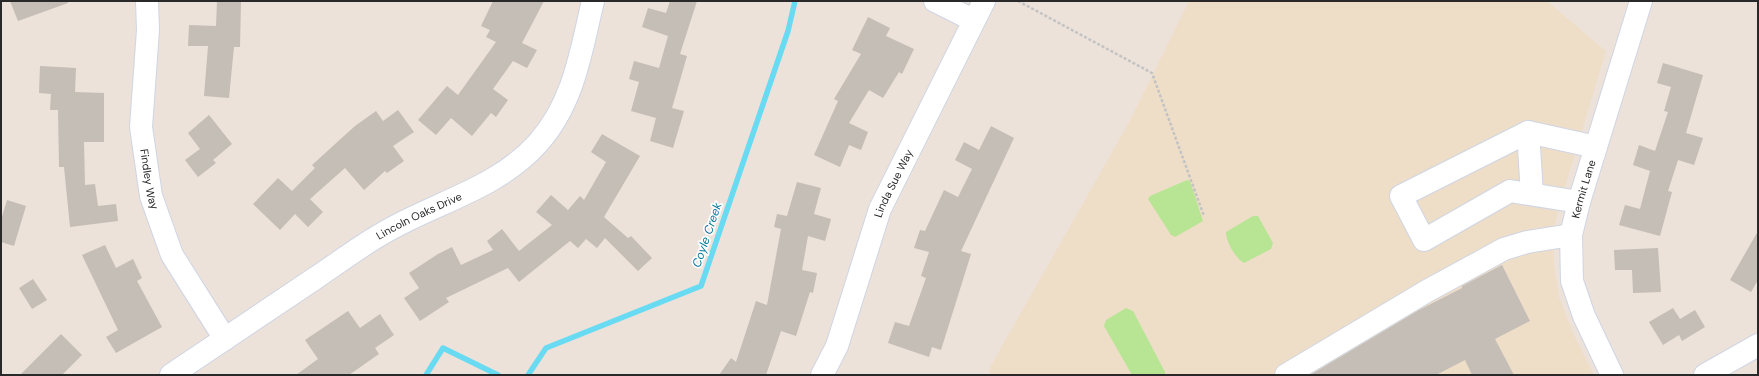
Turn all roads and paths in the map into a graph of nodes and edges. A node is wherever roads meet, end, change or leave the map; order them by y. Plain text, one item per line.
1 (147, 1) edge
2 (593, 1) edge
3 (935, 1) edge
4 (984, 1) edge
5 (1018, 1) edge
6 (1641, 1) edge
7 (973, 20) junction
8 (1528, 132) junction
9 (1596, 147) junction
10 (1532, 194) junction
11 (1579, 202) junction
12 (1204, 216) dead end
13 (1571, 236) junction
14 (225, 339) junction
15 (1758, 345) edge
16 (170, 375) edge
17 (822, 375) edge
18 (1286, 375) edge
19 (1612, 375) edge
20 (1704, 375) edge

1 - 14 street, Findley Way
2 - 14 street, Lincoln Oaks Drive
3 - 7 street
4 - 7 street, Linda Sue Way
5 - 12 path
6 - 9 street, Kermit Lane
7 - 17 street, Linda Sue Way
8 - 9 street
8 - 10 street
8 - 10 street
9 - 11 street, Kermit Lane
10 - 11 street
11 - 13 street, Kermit Lane
13 - 18 street
13 - 19 street, Kermit Lane
14 - 16 street, Lincoln Oaks Drive
15 - 20 street

